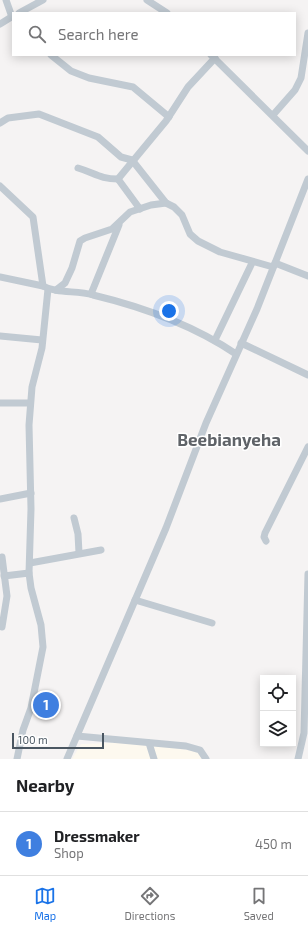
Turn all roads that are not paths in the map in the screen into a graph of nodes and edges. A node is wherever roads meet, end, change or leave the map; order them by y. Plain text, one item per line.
1 (6, 0) edge
2 (43, 0) edge
3 (147, 0) edge
4 (17, 12) edge
5 (22, 12) edge
6 (165, 12) edge
7 (12, 18) edge
8 (0, 24) edge
9 (308, 33) edge
10 (52, 56) edge
11 (213, 57) edge
12 (273, 115) junction
13 (169, 117) junction
14 (0, 123) edge
15 (308, 151) edge
16 (132, 160) junction
17 (78, 168) dead end
18 (118, 179) junction
19 (308, 180) edge
20 (0, 186) edge
21 (166, 203) junction
22 (140, 209) junction
23 (120, 221) junction
24 (252, 263) junction
25 (274, 265) junction
26 (308, 276) edge
27 (0, 277) edge
28 (45, 287) junction
29 (56, 290) junction
30 (91, 294) junction
31 (0, 336) edge
32 (42, 340) junction
33 (215, 340) junction
34 (241, 343) junction
35 (236, 354) junction
36 (308, 375) edge
37 (0, 403) edge
38 (30, 404) junction
39 (308, 447) edge
40 (31, 493) junction
41 (0, 499) edge
42 (74, 518) dead end
43 (266, 541) dead end
44 (101, 550) dead end
45 (79, 553) junction
46 (2, 557) dead end
47 (30, 563) junction
48 (29, 573) junction
49 (308, 574) edge
50 (4, 576) junction
51 (135, 600) junction
52 (212, 623) dead end
53 (308, 625) edge
54 (2, 627) dead end
55 (77, 736) junction
56 (149, 743) junction
57 (17, 759) edge
58 (67, 759) edge
59 (154, 759) edge
60 (206, 759) edge
61 (298, 759) edge

1 - 4 street
2 - 5 street
3 - 6 street
7 - 8 street
9 - 12 street
10 - 13 street
11 - 12 street
11 - 13 street
12 - 15 street
13 - 16 street
14 - 16 street
16 - 18 street
16 - 21 street
17 - 18 street
18 - 22 street
19 - 25 street
20 - 28 street
21 - 22 street
21 - 24 street
22 - 23 street
23 - 29 street
23 - 30 street
24 - 25 street
24 - 33 street
25 - 26 street
25 - 34 street
27 - 28 street
28 - 29 street
28 - 32 street
29 - 30 street
30 - 33 street
31 - 32 street
32 - 38 street
33 - 35 street
34 - 35 street
34 - 36 street
35 - 51 street
37 - 38 street
38 - 40 street
39 - 43 street
40 - 41 street
40 - 47 street
42 - 45 street
44 - 45 street
45 - 47 street
46 - 50 street
47 - 48 street
48 - 50 street
48 - 57 street
49 - 53 street
50 - 54 street
51 - 52 street
51 - 55 street
53 - 61 street
55 - 56 street
55 - 58 street
56 - 59 street
56 - 60 street

